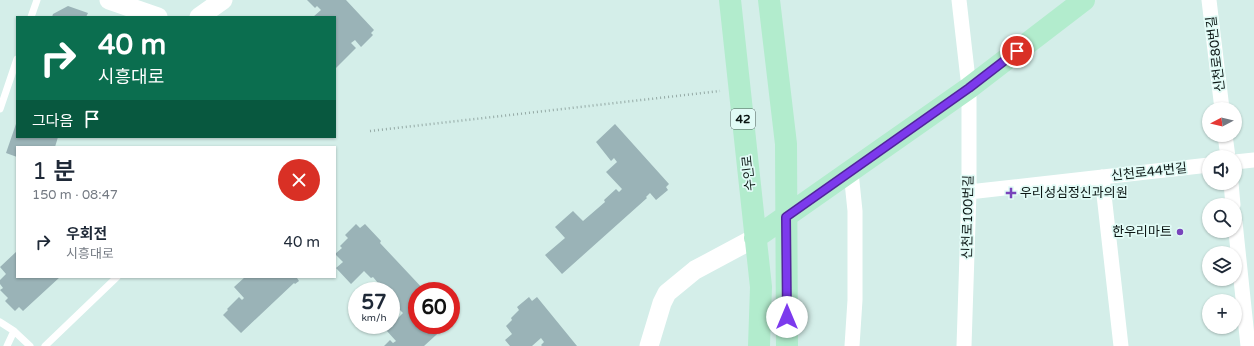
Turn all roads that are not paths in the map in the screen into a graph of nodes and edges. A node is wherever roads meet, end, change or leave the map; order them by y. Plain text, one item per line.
1 (37, 0) edge
2 (109, 0) edge
3 (223, 0) edge
4 (730, 0) edge
5 (769, 0) edge
6 (959, 0) edge
7 (1209, 0) edge
8 (1079, 2) edge
9 (31, 16) edge
10 (155, 16) edge
11 (200, 16) edge
12 (16, 62) edge
13 (969, 88) junction
14 (1221, 102) edge
15 (0, 109) edge
16 (1254, 160) edge
17 (1242, 161) edge
18 (1202, 166) edge
19 (851, 172) junction
20 (1102, 177) junction
21 (969, 192) junction
22 (786, 217) junction
23 (755, 238) junction
24 (1237, 238) edge
25 (116, 278) edge
26 (0, 322) edge
27 (14, 331) junction
28 (6, 346) edge
29 (30, 346) edge
30 (45, 346) edge
31 (649, 346) edge
32 (759, 346) edge
33 (787, 346) edge
34 (852, 346) edge
35 (964, 346) edge
36 (1121, 346) edge
37 (1248, 346) edge

1 - 9 lane
2 - 10 street
3 - 11 street
4 - 23 main road, 수인로 / 42
5 - 22 main road
6 - 13 street, 신천로100번길
7 - 14 street, 신천로80번길
8 - 13 main road
12 - 15 lane
13 - 19 main road
13 - 21 street, 신천로100번길
16 - 17 street
18 - 20 street, 신천로44번길
19 - 22 main road
19 - 34 street
20 - 21 street, 신천로44번길
20 - 36 street
21 - 35 street, 신천로100번길
22 - 23 main road
22 - 33 main road
23 - 31 street
23 - 32 main road, 수인로
24 - 37 street
25 - 30 lane
26 - 27 lane
27 - 28 lane
27 - 29 lane

